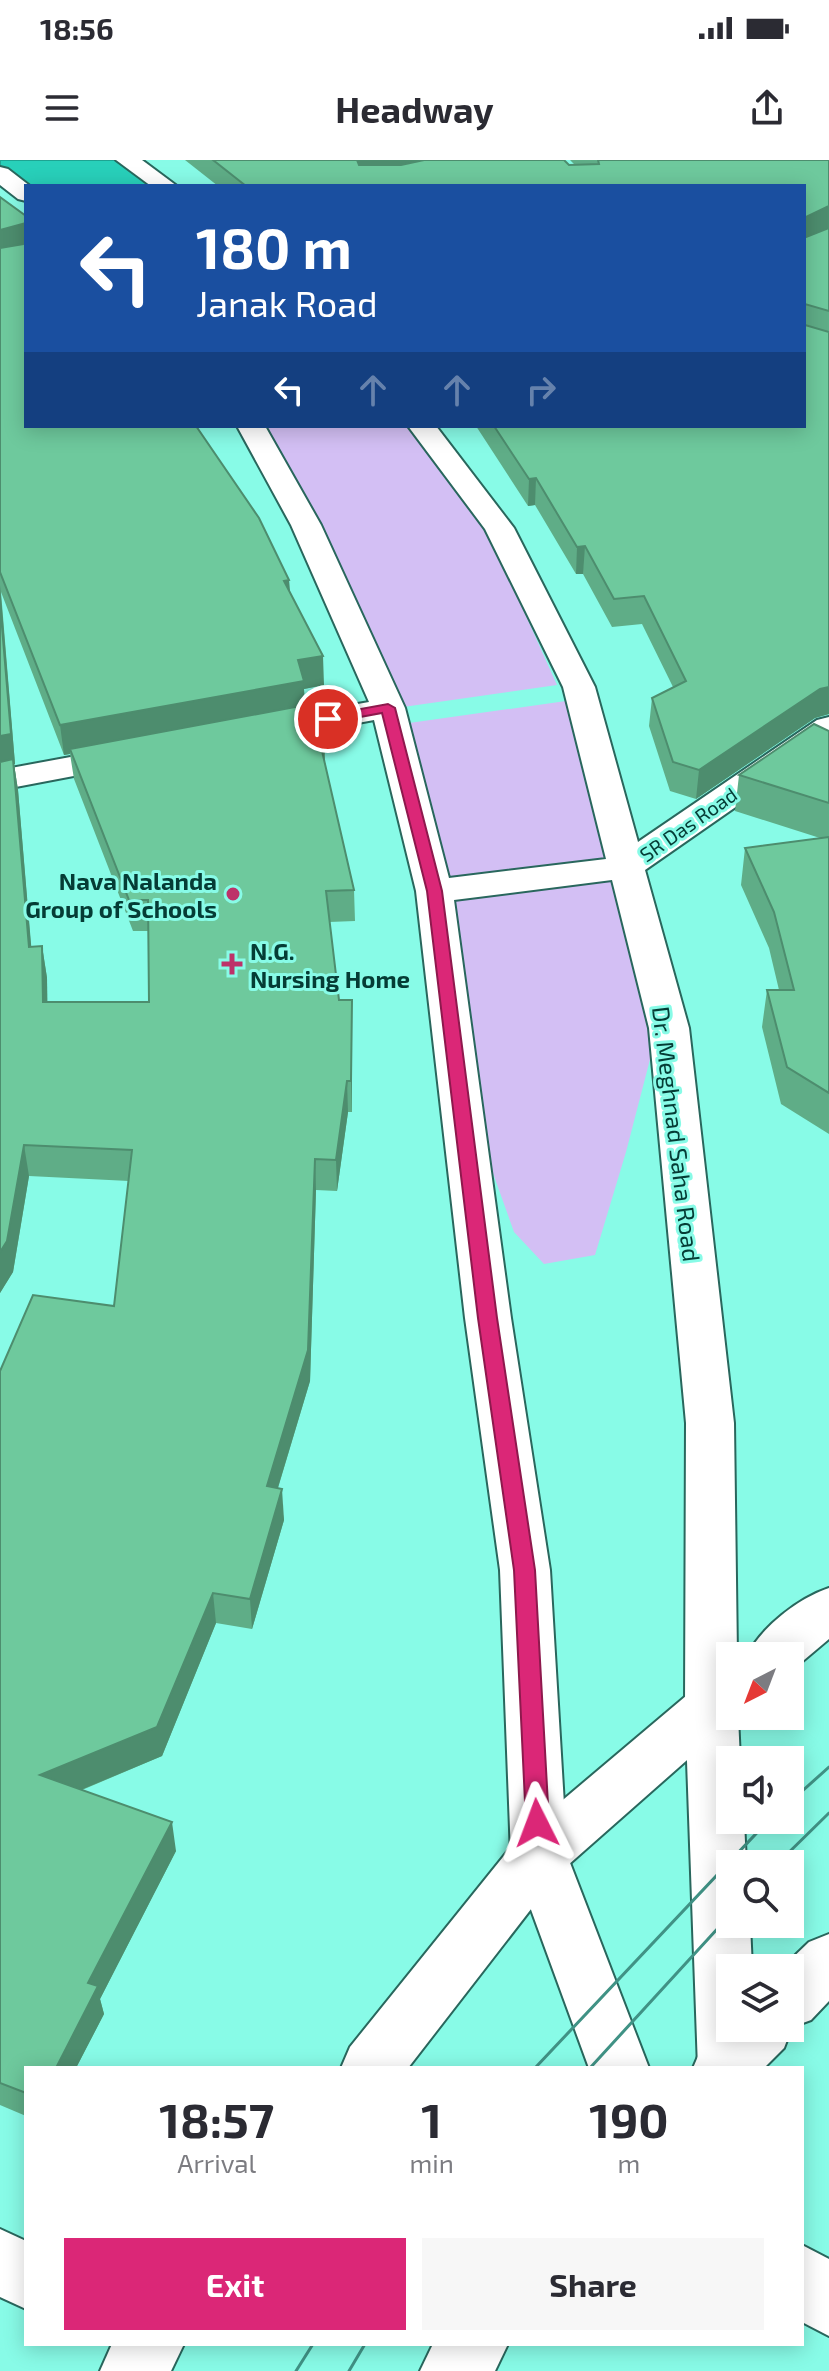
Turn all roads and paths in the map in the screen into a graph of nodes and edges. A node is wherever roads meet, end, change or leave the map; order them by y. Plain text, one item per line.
1 (127, 160) edge
2 (0, 174) edge
3 (163, 184) edge
4 (24, 192) edge
5 (252, 428) edge
6 (424, 428) edge
7 (388, 708) junction
8 (829, 727) edge
9 (233, 737) edge
10 (155, 751) edge
11 (0, 780) edge
12 (626, 867) junction
13 (434, 891) junction
14 (829, 1609) edge
15 (719, 1642) edge
16 (790, 1642) edge
17 (716, 1701) edge
18 (722, 1730) edge
19 (539, 1855) junction
20 (829, 1961) edge
21 (804, 1986) edge
22 (735, 2057) edge
23 (373, 2066) edge
24 (618, 2066) edge
25 (0, 2261) edge
26 (24, 2276) edge
27 (804, 2279) edge
28 (829, 2304) edge
29 (473, 2346) edge
30 (453, 2371) edge

1 - 3 street
2 - 4 street
5 - 7 street
6 - 12 street, Dr. Meghnad Saha Road
7 - 9 street
7 - 13 street
8 - 12 street, SR Das Road
10 - 11 street
12 - 13 street
12 - 15 street, Dr. Meghnad Saha Road
13 - 19 street
14 - 16 street
17 - 19 street
18 - 22 street, Dr. Meghnad Saha Road
19 - 23 street
19 - 24 street
20 - 21 street
25 - 26 street
27 - 28 street
29 - 30 street

